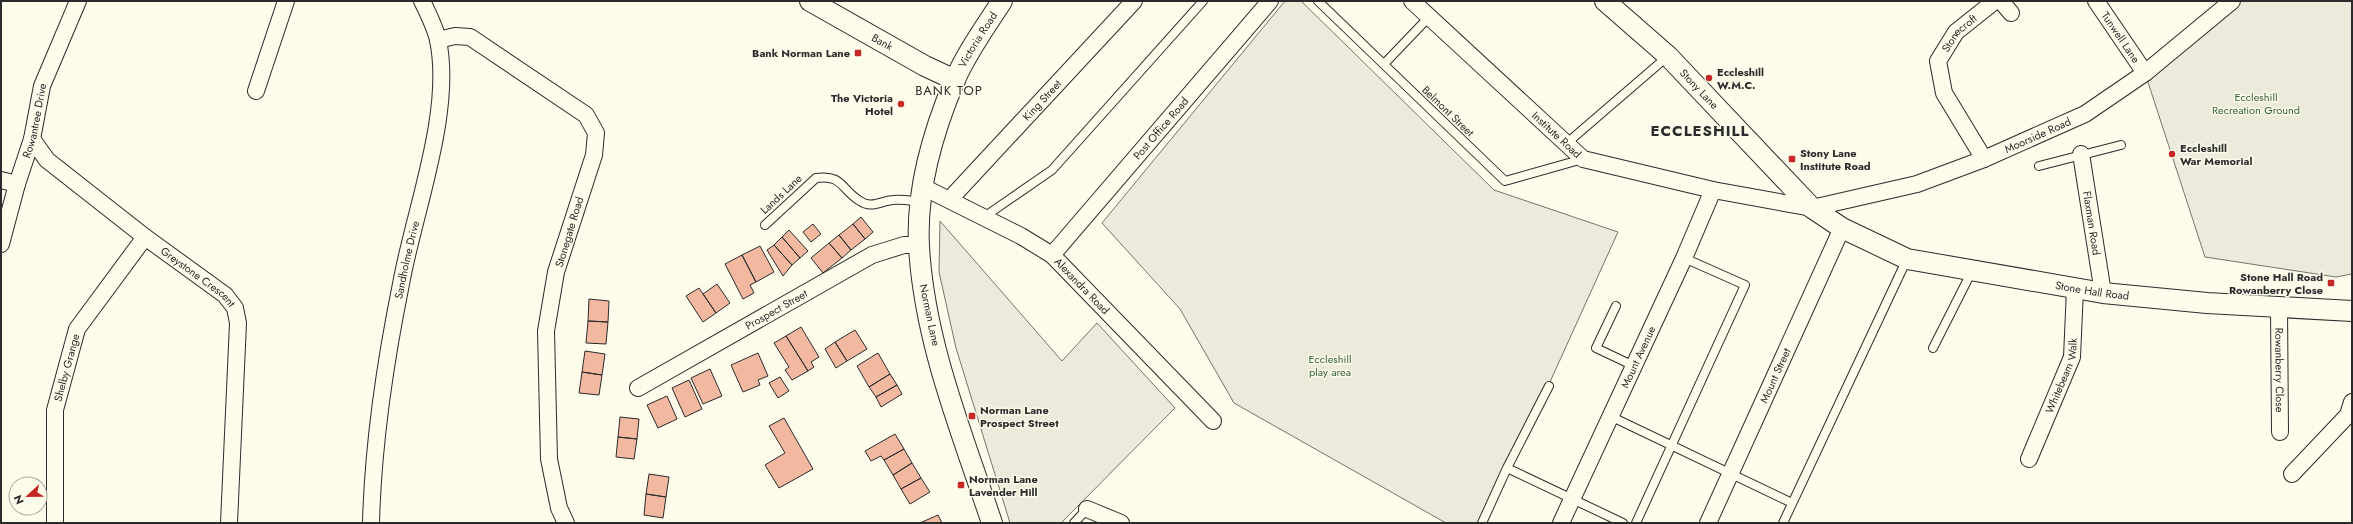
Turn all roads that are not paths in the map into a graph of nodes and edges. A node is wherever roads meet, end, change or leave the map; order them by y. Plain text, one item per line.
1 (78, 1) edge
2 (286, 1) edge
3 (422, 1) edge
4 (810, 1) edge
5 (1002, 1) edge
6 (1134, 1) edge
7 (1203, 1) edge
8 (1270, 1) edge
9 (1318, 1) edge
10 (1412, 1) edge
11 (1605, 1) edge
12 (1995, 1) edge
13 (2096, 1) edge
14 (2232, 1) edge
15 (2214, 7) edge
16 (1429, 17) junction
17 (438, 40) junction
18 (1668, 56) junction
19 (1384, 64) junction
20 (2146, 73) junction
21 (955, 80) junction
22 (256, 91) dead end
23 (32, 139) junction
24 (1566, 143) junction
25 (2121, 145) dead end
26 (2080, 154) junction
27 (1584, 159) junction
28 (1984, 159) junction
29 (2038, 166) dead end
30 (1, 180) edge
31 (17, 184) junction
32 (1713, 190) junction
33 (922, 195) junction
34 (950, 199) junction
35 (1812, 208) junction
36 (984, 216) junction
37 (765, 224) dead end
38 (1842, 228) junction
39 (145, 237) junction
40 (1, 244) edge
41 (919, 245) junction
42 (1052, 255) junction
43 (1684, 258) junction
44 (1907, 258) junction
45 (1972, 271) junction
46 (2075, 289) junction
47 (2103, 293) junction
48 (1616, 306) dead end
49 (2279, 307) junction
50 (2352, 311) edge
51 (1932, 348) dead end
52 (1634, 366) junction
53 (1549, 386) dead end
54 (638, 388) dead end
55 (2352, 402) edge
56 (1610, 416) junction
57 (1213, 421) dead end
58 (2280, 432) dead end
59 (1671, 444) junction
60 (2029, 459) dead end
61 (1507, 468) junction
62 (1731, 473) junction
63 (2292, 474) dead end
64 (1573, 498) junction
65 (1792, 503) junction
66 (1087, 509) joint
67 (55, 521) dead end
68 (229, 523) edge
69 (371, 523) edge
70 (566, 523) edge
71 (992, 523) edge
72 (1074, 523) edge
73 (1120, 523) edge
74 (1482, 523) edge
75 (1562, 523) edge
76 (1623, 523) edge
77 (1636, 523) edge
78 (1708, 523) edge
79 (1783, 523) edge

1 - 23 street, Rowantree Drive
2 - 22 street
3 - 17 street, Sandholme Drive
4 - 21 street, Bank
5 - 21 street, Victoria Road
6 - 34 street, King Street
7 - 36 lane
8 - 42 street, Post Office Road
9 - 19 lane, Belmont Street
10 - 16 street, Institute Road
11 - 18 street, Stony Lane
12 - 28 street, Stonecroft
13 - 20 street, Tunwell Lane
14 - 15 street, Moorside Road
15 - 20 street, Moorside Road
16 - 19 lane
16 - 24 street, Institute Road
17 - 69 street, Sandholme Drive
17 - 70 street, Stonegate Road
18 - 24 lane
18 - 35 street, Stony Lane
19 - 27 lane, Belmont Street
20 - 28 street, Moorside Road
21 - 33 street, Norman Lane
23 - 31 street, Rowantree Drive
23 - 39 street, Greystone Crescent
24 - 27 street, Institute Road
25 - 26 lane
26 - 29 lane
26 - 47 street, Flaxman Road
27 - 32 street, Institute Road
28 - 35 street, Moorside Road
30 - 31 street
31 - 40 street, Rowantree Drive
32 - 35 street, Institute Road
32 - 43 street, Mount Avenue
33 - 34 street, Alexandra Road
33 - 37 lane, Lands Lane
33 - 41 street, Norman Lane
34 - 36 street, Alexandra Road
35 - 38 street, Stony Lane
36 - 42 street, Alexandra Road
38 - 44 street, Stone Hall Road
38 - 62 street, Mount Street
39 - 67 street, Shelby Grange
39 - 68 street, Greystone Crescent
41 - 54 street, Prospect Street
41 - 71 street, Norman Lane
42 - 57 street, Alexandra Road
43 - 52 street, Mount Avenue
43 - 59 lane
44 - 45 street, Stone Hall Road
44 - 65 lane
45 - 46 street, Stone Hall Road
45 - 51 lane
46 - 47 street, Stone Hall Road
46 - 60 street, Whitebeam Walk
47 - 49 street, Stone Hall Road
48 - 52 lane
49 - 50 street, Stone Hall Road
49 - 58 street, Rowanberry Close
52 - 56 street, Mount Avenue
53 - 61 lane
55 - 63 street
56 - 59 lane
56 - 64 street, Mount Avenue
59 - 62 lane
59 - 77 lane
61 - 64 lane
61 - 74 lane
62 - 65 lane
62 - 78 street, Mount Street
64 - 75 street, Mount Avenue
64 - 76 lane
65 - 79 lane
66 - 72 lane
66 - 73 street

